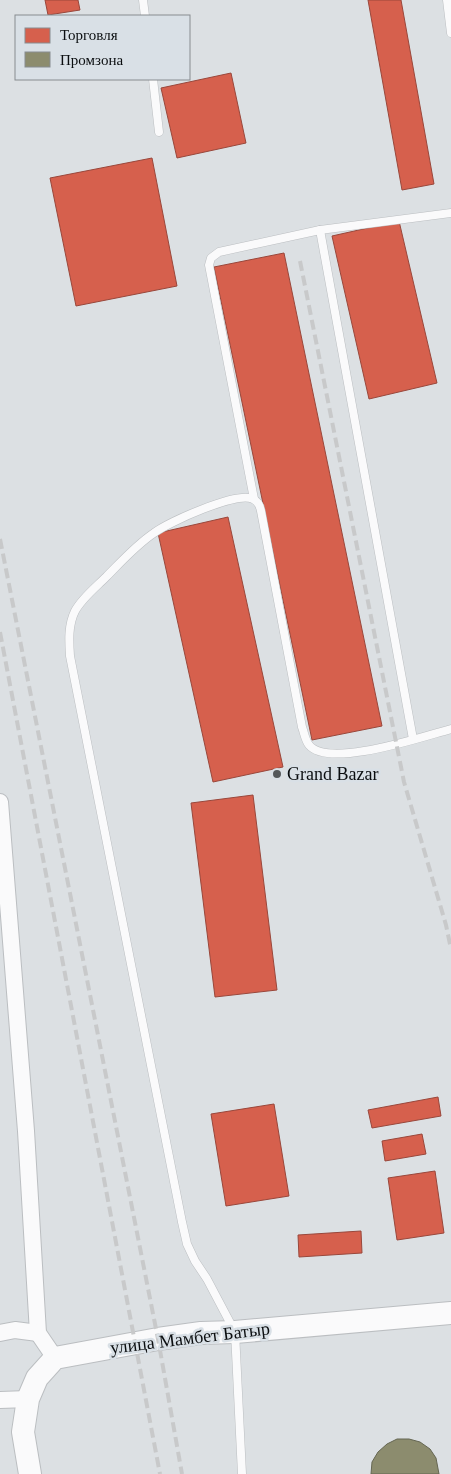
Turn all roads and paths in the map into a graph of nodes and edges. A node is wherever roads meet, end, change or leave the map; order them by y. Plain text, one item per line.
1 (143, 0) edge
2 (447, 0) edge
3 (145, 15) edge
4 (451, 29) edge
5 (153, 80) edge
6 (159, 132) dead end
7 (451, 212) edge
8 (320, 230) junction
9 (254, 499) junction
10 (451, 729) edge
11 (413, 739) junction
12 (0, 802) edge
13 (451, 1313) edge
14 (235, 1332) junction
15 (0, 1333) edge
16 (38, 1333) junction
17 (55, 1358) junction
18 (28, 1399) junction
19 (0, 1400) edge
20 (30, 1474) edge
21 (242, 1474) edge

1 - 3 lane
2 - 4 lane
5 - 6 lane
7 - 8 lane
8 - 9 lane
8 - 11 lane
9 - 11 lane
9 - 14 lane
10 - 11 lane
12 - 16 street
13 - 14 main road, улица Мамбет Батыр
14 - 17 main road, улица Мамбет Батыр
14 - 21 lane
15 - 16 street
16 - 17 street
17 - 18 main road
18 - 19 street
18 - 20 main road

